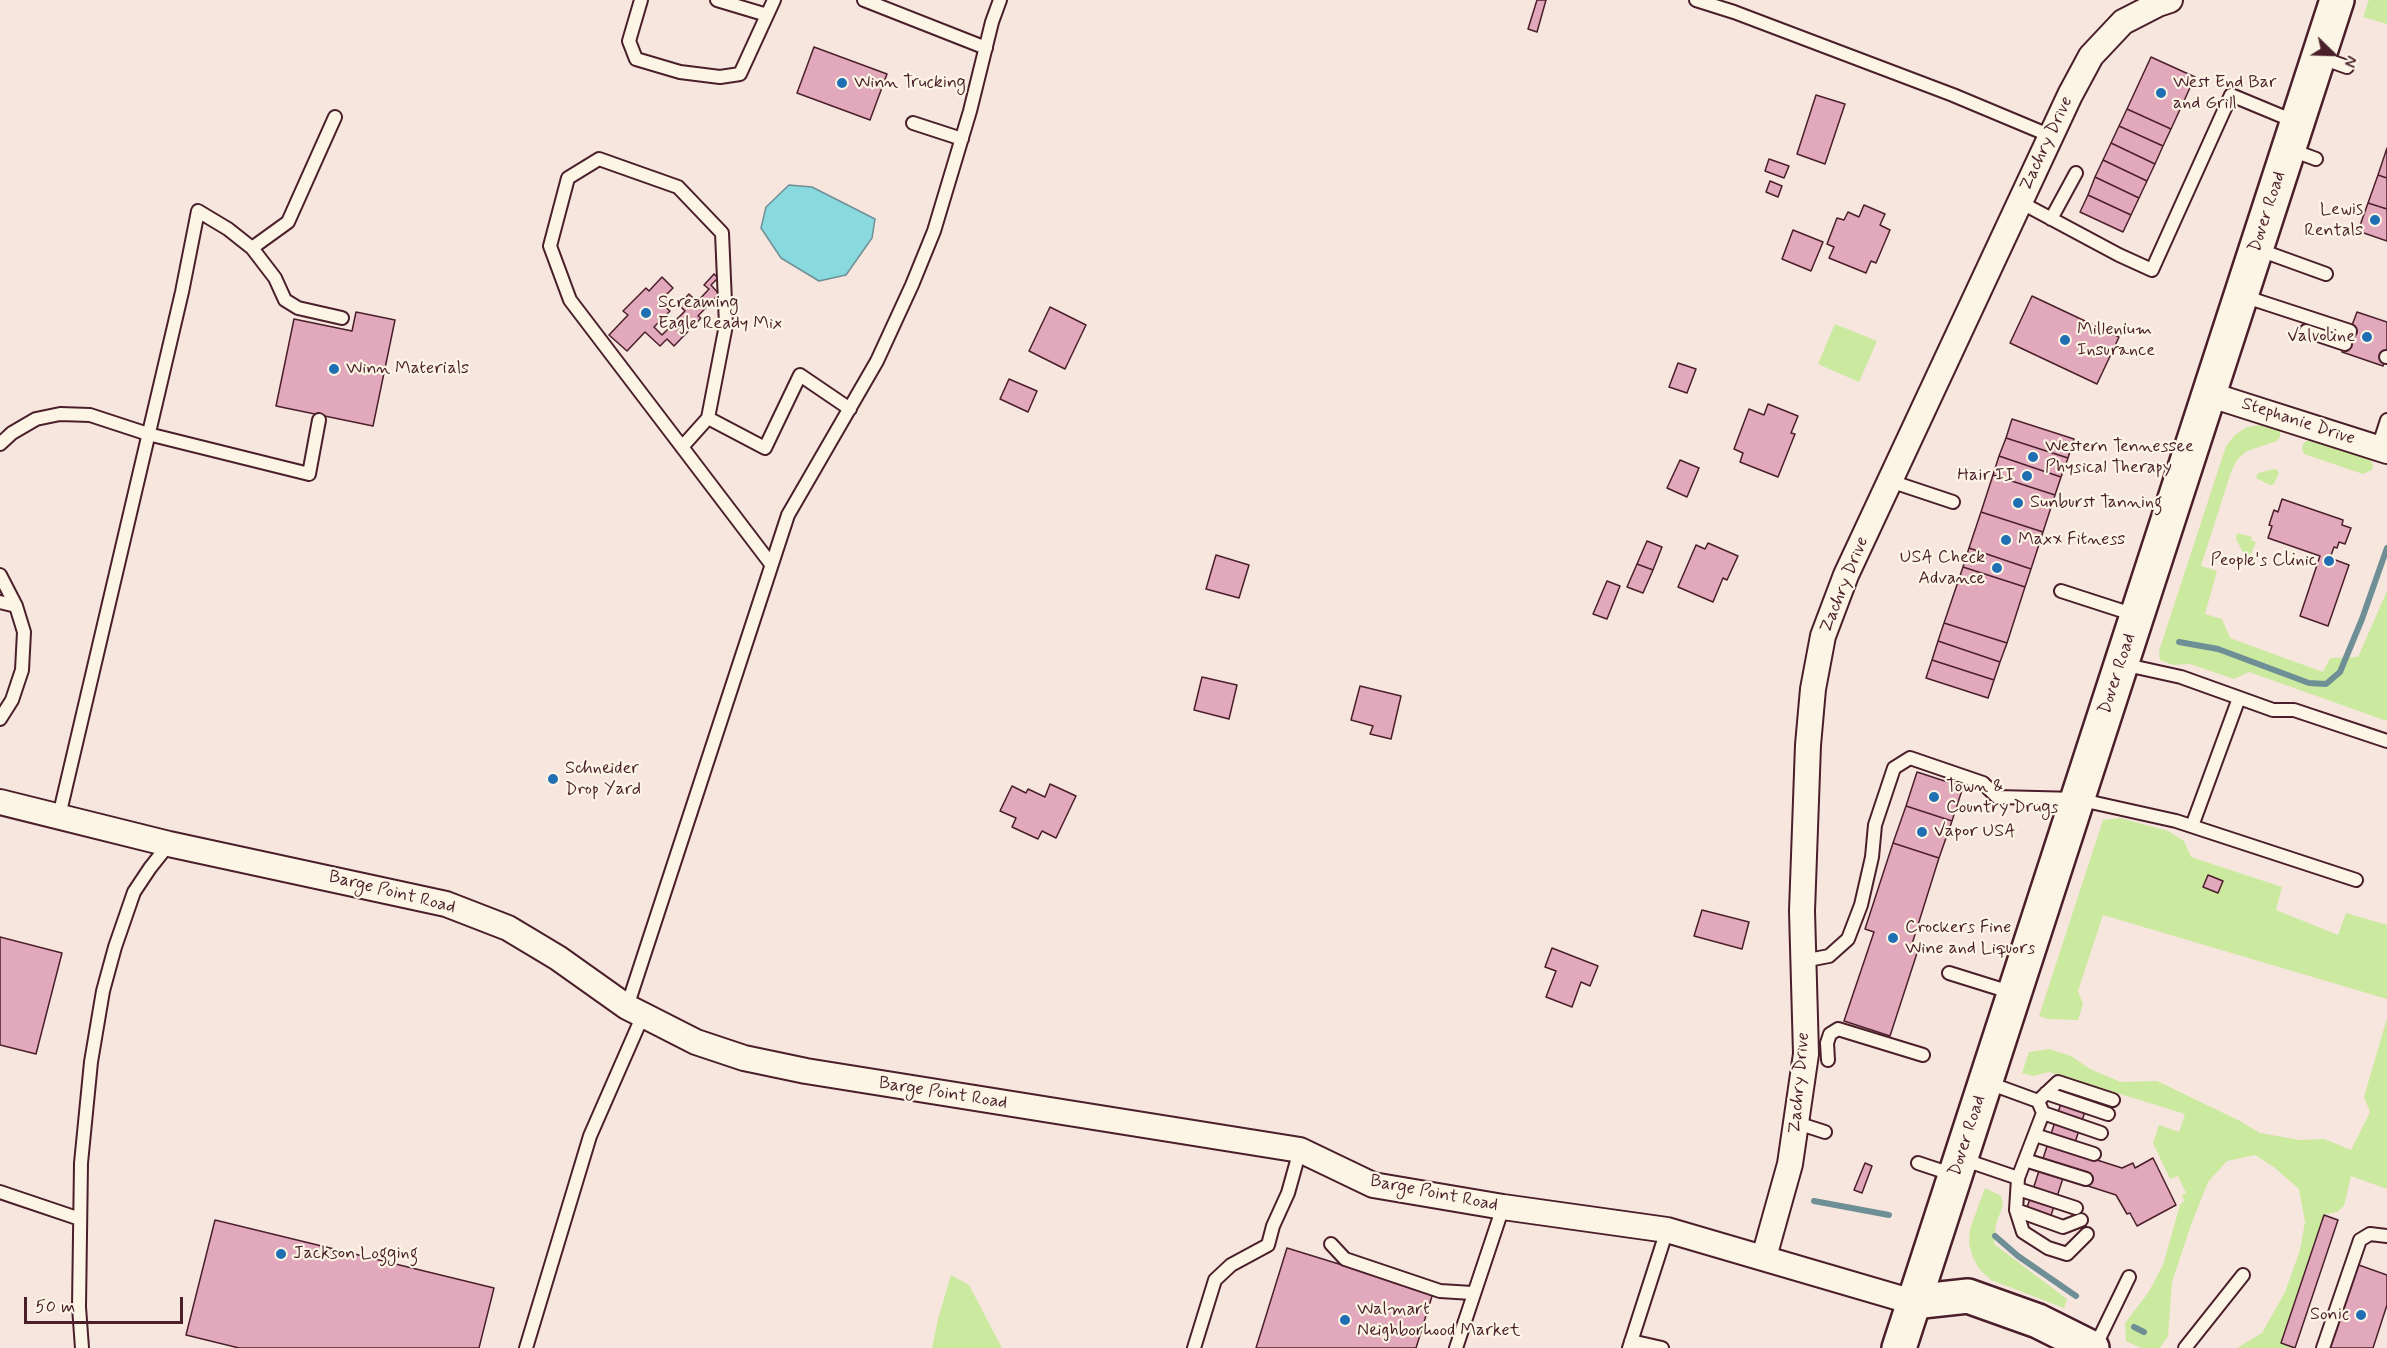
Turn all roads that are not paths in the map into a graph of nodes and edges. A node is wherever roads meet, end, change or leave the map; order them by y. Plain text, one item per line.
1 (641, 0) edge
2 (717, 0) edge
3 (774, 0) edge
4 (864, 0) edge
5 (1000, 0) edge
6 (1696, 0) edge
7 (2170, 0) edge
8 (2337, 0) edge
9 (767, 15) junction
10 (986, 48) junction
11 (335, 117) dead end
12 (913, 123) dead end
13 (2051, 136) junction
14 (962, 139) junction
15 (2300, 143) junction
16 (2076, 173) dead end
17 (2020, 202) junction
18 (2051, 219) junction
19 (252, 248) junction
20 (2256, 249) junction
21 (2326, 274) dead end
22 (2241, 295) junction
23 (342, 318) dead end
24 (2306, 331) dead end
25 (2350, 331) dead end
26 (2345, 344) dead end
27 (2208, 394) junction
28 (850, 409) junction
29 (708, 418) junction
30 (319, 420) dead end
31 (2387, 420) edge
32 (148, 434) junction
33 (0, 444) edge
34 (682, 447) junction
35 (2382, 450) edge
36 (1890, 482) junction
37 (1953, 502) dead end
38 (771, 564) junction
39 (0, 575) edge
40 (2061, 591) dead end
41 (0, 602) edge
42 (16, 606) junction
43 (2136, 615) junction
44 (2121, 664) junction
45 (2239, 698) junction
46 (0, 719) edge
47 (2387, 741) edge
48 (2077, 800) junction
49 (0, 802) edge
50 (59, 816) junction
51 (2192, 826) junction
52 (169, 844) junction
53 (2356, 880) dead end
54 (1803, 961) junction
55 (1949, 973) dead end
56 (2014, 993) junction
57 (635, 1011) junction
58 (1923, 1055) dead end
59 (1828, 1060) dead end
60 (1986, 1081) junction
61 (2042, 1097) junction
62 (2113, 1100) dead end
63 (2043, 1113) junction
64 (2108, 1114) dead end
65 (1797, 1123) junction
66 (1825, 1132) dead end
67 (2101, 1133) dead end
68 (2035, 1135) junction
69 (1300, 1150) junction
70 (2094, 1154) dead end
71 (2025, 1160) junction
72 (1918, 1163) dead end
73 (1958, 1167) junction
74 (2086, 1179) dead end
75 (2018, 1184) junction
76 (0, 1192) edge
77 (1503, 1207) junction
78 (2016, 1210) junction
79 (80, 1220) junction
80 (1667, 1230) junction
81 (2087, 1234) dead end
82 (2387, 1236) edge
83 (1331, 1244) dead end
84 (1764, 1257) junction
85 (2243, 1275) dead end
86 (2129, 1277) dead end
87 (1472, 1293) junction
88 (1913, 1302) junction
89 (1630, 1344) edge
90 (82, 1348) edge
91 (526, 1348) edge
92 (1194, 1348) edge
93 (1456, 1348) edge
94 (1662, 1348) edge
95 (1899, 1348) edge
96 (2093, 1348) edge
97 (2185, 1348) edge
98 (2323, 1348) edge

1 - 9 lane
2 - 9 lane
3 - 9 lane
4 - 10 lane
5 - 10 lane
6 - 13 lane
7 - 13 street, Zachry Drive
8 - 15 main road, Dover Road
10 - 14 lane
11 - 19 lane
12 - 14 lane
13 - 17 street, Zachry Drive
14 - 28 lane
15 - 18 lane
15 - 20 main road, Dover Road
16 - 18 lane
17 - 18 lane
17 - 36 street, Zachry Drive
19 - 23 lane
19 - 32 lane
20 - 21 lane
20 - 22 main road, Dover Road
22 - 25 lane
22 - 27 main road, Dover Road
24 - 26 lane
27 - 35 street, Stephanie Drive
27 - 43 main road, Dover Road
28 - 29 lane
28 - 38 lane
29 - 34 lane
29 - 34 lane
30 - 32 lane
31 - 35 lane
32 - 33 lane
32 - 50 lane
34 - 38 lane
36 - 37 lane
36 - 54 street, Zachry Drive
38 - 57 lane
39 - 42 lane
40 - 43 lane
41 - 42 lane
42 - 46 lane
43 - 44 main road, Dover Road
44 - 45 lane
44 - 48 main road, Dover Road
45 - 47 lane
45 - 51 lane
48 - 51 lane
48 - 54 lane
48 - 56 main road, Dover Road
49 - 50 street, Barge Point Road
50 - 52 street, Barge Point Road
51 - 53 lane
52 - 57 street, Barge Point Road
52 - 79 lane
54 - 65 street, Zachry Drive
55 - 56 lane
56 - 60 main road, Dover Road
57 - 69 street, Barge Point Road
57 - 91 lane
58 - 59 lane
60 - 61 lane
60 - 73 main road, Dover Road
61 - 62 lane
61 - 63 lane
61 - 64 lane
63 - 67 lane
63 - 68 lane
65 - 66 lane
65 - 84 street, Zachry Drive
68 - 70 lane
68 - 71 lane
69 - 77 street, Barge Point Road
69 - 92 lane
71 - 74 lane
71 - 75 lane
72 - 73 lane
73 - 75 lane
73 - 88 main road, Dover Road
75 - 78 lane
75 - 78 lane
76 - 79 lane
77 - 80 street, Barge Point Road
77 - 87 lane
78 - 81 lane
79 - 90 lane
80 - 84 street, Barge Point Road
80 - 89 lane
82 - 98 lane
83 - 87 lane
84 - 88 street, Barge Point Road
85 - 97 lane
86 - 96 lane
87 - 93 lane
88 - 95 main road, Dover Road
88 - 96 main road
89 - 94 lane

